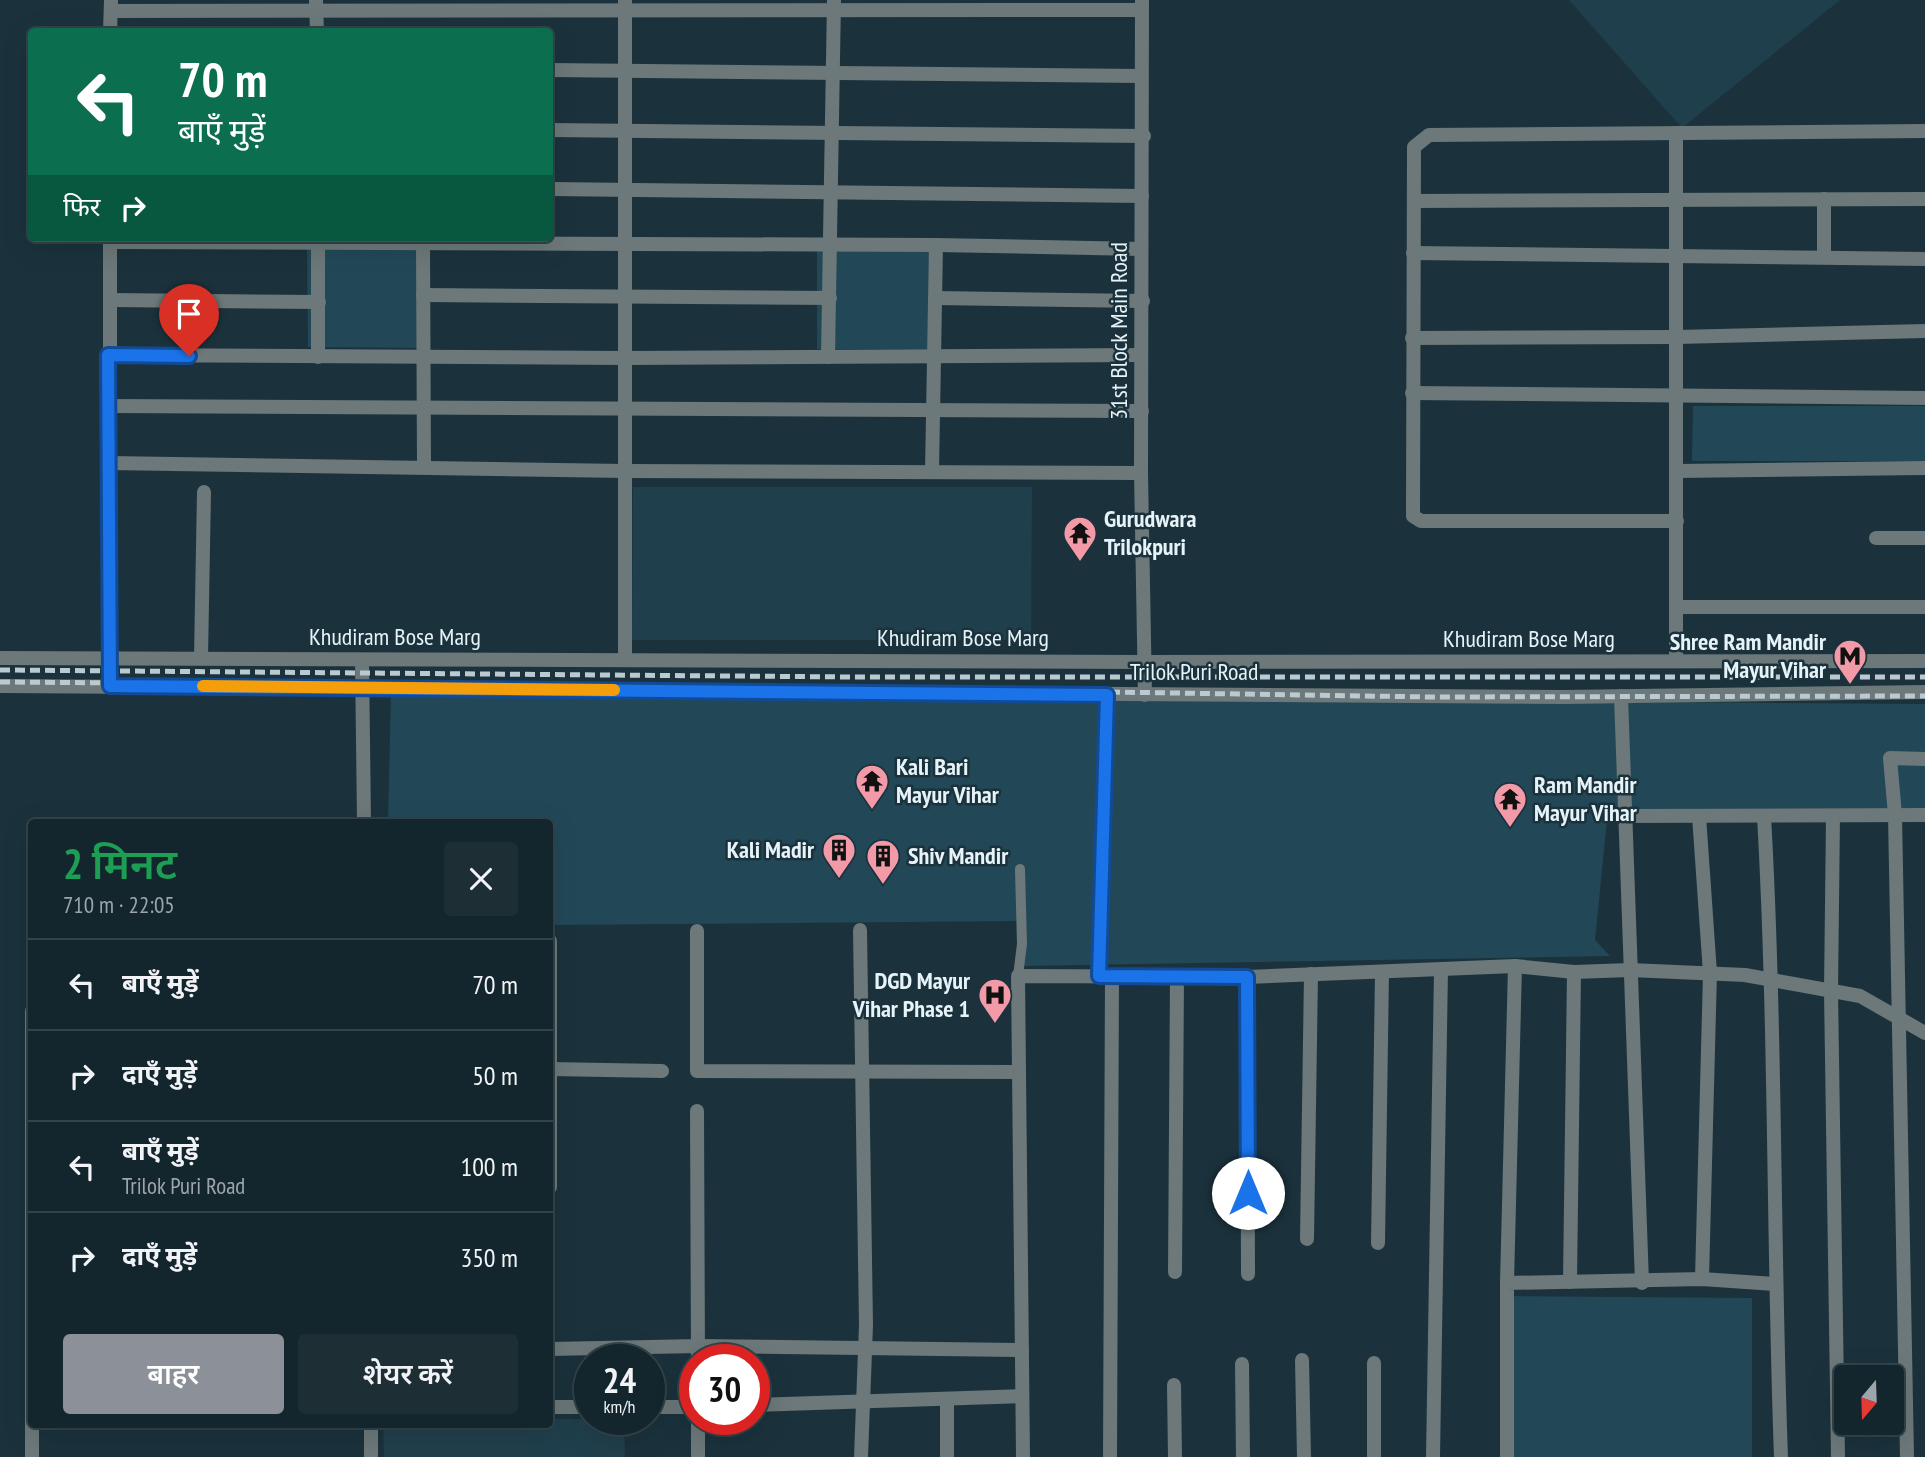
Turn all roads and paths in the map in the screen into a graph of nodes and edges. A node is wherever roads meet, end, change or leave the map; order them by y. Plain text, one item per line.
1 (421, 5) edge
2 (625, 5) edge
3 (936, 5) edge
4 (1142, 5) edge
5 (111, 6) edge
6 (316, 6) edge
7 (834, 6) edge
8 (110, 28) edge
9 (317, 28) edge
10 (553, 70) edge
11 (624, 71) junction
12 (833, 73) junction
13 (1140, 76) junction
14 (553, 130) edge
15 (625, 131) junction
16 (832, 131) junction
17 (1925, 131) edge
18 (1676, 133) junction
19 (1144, 136) junction
20 (553, 190) edge
21 (625, 191) junction
22 (831, 195) junction
23 (1142, 197) junction
24 (1676, 199) junction
25 (1824, 199) junction
26 (1925, 199) edge
27 (1414, 201) junction
28 (110, 242) edge
29 (318, 242) edge
30 (353, 242) edge
31 (423, 244) junction
32 (831, 245) junction
33 (936, 245) junction
34 (625, 246) junction
35 (1141, 249) junction
36 (1413, 253) junction
37 (1677, 256) junction
38 (1824, 257) junction
39 (1925, 258) edge
40 (423, 296) junction
41 (625, 296) junction
42 (830, 298) junction
43 (935, 298) junction
44 (110, 300) junction
45 (1143, 301) junction
46 (318, 302) junction
47 (1925, 331) edge
48 (1677, 337) junction
49 (1412, 338) junction
50 (108, 355) junction
51 (1141, 355) junction
52 (422, 356) junction
53 (318, 357) junction
54 (828, 357) junction
55 (933, 357) junction
56 (624, 358) junction
57 (1412, 393) junction
58 (1678, 395) junction
59 (1925, 398) edge
60 (108, 406) junction
61 (423, 407) junction
62 (933, 409) junction
63 (624, 410) junction
64 (1142, 411) junction
65 (108, 463) junction
66 (424, 467) junction
67 (1925, 468) edge
68 (625, 471) junction
69 (1677, 471) junction
70 (932, 472) junction
71 (1141, 473) junction
72 (204, 492) dead end
73 (1677, 521) junction
74 (1876, 538) dead end
75 (1925, 538) edge
76 (1676, 607) junction
77 (1925, 607) edge
78 (0, 658) edge
79 (109, 658) junction
80 (201, 658) junction
81 (625, 659) junction
82 (362, 660) junction
83 (1925, 661) edge
84 (1676, 662) junction
85 (1142, 663) junction
86 (0, 686) edge
87 (110, 686) junction
88 (363, 688) junction
89 (1925, 692) edge
90 (1107, 695) junction
91 (1145, 695) junction
92 (1621, 696) junction
93 (1925, 759) edge
94 (1925, 815) edge
95 (1623, 816) junction
96 (1699, 816) junction
97 (1764, 816) junction
98 (1833, 816) junction
99 (1895, 816) junction
100 (364, 819) edge
101 (1020, 869) dead end
102 (860, 930) dead end
103 (696, 931) dead end
104 (1515, 966) junction
105 (1441, 970) junction
106 (1630, 970) junction
107 (1382, 972) junction
108 (1574, 972) junction
109 (1710, 973) junction
110 (1311, 974) junction
111 (1018, 976) junction
112 (1105, 976) junction
113 (1177, 977) junction
114 (1247, 977) junction
115 (1773, 980) junction
116 (1831, 991) junction
117 (1898, 1018) junction
118 (1925, 1033) edge
119 (553, 1069) edge
120 (662, 1071) dead end
121 (860, 1072) junction
122 (1018, 1072) junction
123 (697, 1111) dead end
124 (1307, 1239) dead end
125 (1378, 1243) dead end
126 (1175, 1272) dead end
127 (1248, 1274) dead end
128 (1702, 1279) junction
129 (1570, 1282) junction
130 (1507, 1283) junction
131 (1642, 1283) junction
132 (1775, 1284) junction
133 (699, 1344) edge
134 (553, 1349) edge
135 (864, 1349) junction
136 (1021, 1350) junction
137 (770, 1351) edge
138 (679, 1352) edge
139 (1302, 1360) dead end
140 (1374, 1363) dead end
141 (1241, 1364) dead end
142 (1174, 1385) dead end
143 (1022, 1396) junction
144 (947, 1399) junction
145 (861, 1403) junction
146 (770, 1405) edge
147 (553, 1407) edge
148 (574, 1407) edge
149 (32, 1428) edge
150 (370, 1428) edge
151 (698, 1435) edge
152 (32, 1457) edge
153 (371, 1457) edge
154 (698, 1457) edge
155 (861, 1457) edge
156 (947, 1457) edge
157 (1023, 1457) edge
158 (1110, 1457) edge
159 (1175, 1457) edge
160 (1243, 1457) edge
161 (1304, 1457) edge
162 (1374, 1457) edge
163 (1433, 1457) edge
164 (1507, 1457) edge
165 (1781, 1457) edge
166 (1838, 1457) edge
167 (1907, 1457) edge

1 - 2 street
1 - 6 street
2 - 7 street
2 - 11 street
3 - 4 street
3 - 7 street
4 - 13 street, 31st Block Main Road
5 - 6 street
5 - 8 street
6 - 9 street
7 - 12 street
10 - 11 street
11 - 12 street
11 - 15 street
12 - 13 street
12 - 16 street
13 - 19 street, 31st Block Main Road
14 - 15 street
15 - 16 street
15 - 21 street
16 - 19 street
16 - 22 street
17 - 18 street
18 - 24 street
18 - 27 street
19 - 23 street, 31st Block Main Road
20 - 21 street
21 - 22 street
21 - 34 street
22 - 23 street
22 - 32 street
23 - 35 street, 31st Block Main Road
24 - 25 street
24 - 27 street
24 - 37 street
25 - 26 street
25 - 38 street
27 - 36 street
28 - 44 street
29 - 46 street
30 - 31 street
31 - 34 street
31 - 40 street
32 - 33 street
32 - 34 street
32 - 42 street
33 - 35 street
33 - 43 street
34 - 41 street
35 - 45 street, 31st Block Main Road
36 - 37 street
36 - 49 street
37 - 38 street
37 - 48 street
38 - 39 street
40 - 41 street
40 - 52 street
41 - 42 street
41 - 56 street
42 - 54 street
43 - 45 street
43 - 55 street
44 - 46 street
44 - 50 street
45 - 51 street, 31st Block Main Road
46 - 53 street
47 - 48 street
48 - 49 street
48 - 58 street
49 - 57 street
50 - 53 street
50 - 60 street
51 - 55 street
51 - 64 street, 31st Block Main Road
52 - 53 street
52 - 56 street
52 - 61 street
54 - 55 street
54 - 56 street
55 - 62 street
56 - 63 street
57 - 58 street
57 - 73 street
58 - 59 street
58 - 69 street
60 - 61 street
60 - 65 street
61 - 63 street
61 - 66 street
62 - 63 street
62 - 64 street
62 - 70 street
63 - 68 street
64 - 71 street, 31st Block Main Road
65 - 66 street
65 - 79 street
66 - 68 street
67 - 69 street
68 - 70 street
68 - 81 street
69 - 73 street
70 - 71 street
71 - 85 street, 31st Block Main Road
72 - 80 street
73 - 76 street
74 - 75 street
76 - 77 street
76 - 84 street
78 - 79 street, Khudiram Bose Marg
79 - 80 street, Khudiram Bose Marg
79 - 87 street
80 - 82 street, Khudiram Bose Marg
81 - 82 street, Khudiram Bose Marg
81 - 85 street, Khudiram Bose Marg
82 - 88 street
83 - 84 street, Khudiram Bose Marg
84 - 85 street, Khudiram Bose Marg
85 - 91 street, 31st Block Main Road
86 - 87 street, Trilok Puri Road
87 - 88 street, Trilok Puri Road
88 - 90 street, Trilok Puri Road
88 - 100 street
89 - 92 street, Trilok Puri Road
90 - 91 street, Trilok Puri Road
90 - 112 lane
91 - 92 street, Trilok Puri Road
92 - 95 street
93 - 99 street
94 - 99 street
95 - 96 street
95 - 106 street
96 - 97 street
96 - 109 street
97 - 98 street
97 - 115 street
98 - 99 street
98 - 116 street
99 - 117 street
101 - 111 lane
102 - 121 street
103 - 121 street
104 - 105 street
104 - 108 street
104 - 130 street
105 - 107 street
105 - 163 street
106 - 108 street
106 - 109 street
106 - 131 street
107 - 110 street
107 - 125 street
108 - 129 street
109 - 115 street
109 - 128 street
110 - 114 street
110 - 124 street
111 - 112 street
111 - 122 street
112 - 113 street
112 - 158 street
113 - 114 street
113 - 126 street
114 - 127 street
115 - 116 street
115 - 132 street
116 - 117 street
116 - 166 street
117 - 118 street
117 - 167 street
119 - 120 street
121 - 122 street
121 - 135 street
122 - 136 street
123 - 133 street
128 - 131 street
128 - 132 street
129 - 130 street
129 - 131 street
130 - 164 street
132 - 165 street
134 - 138 street
135 - 136 street
135 - 137 street
135 - 145 street
136 - 143 street
139 - 161 street
140 - 162 street
141 - 160 street
142 - 159 street
143 - 144 street
143 - 157 street
144 - 145 street
144 - 156 street
145 - 146 street
145 - 155 street
147 - 148 street
149 - 152 street
150 - 153 street
151 - 154 street

